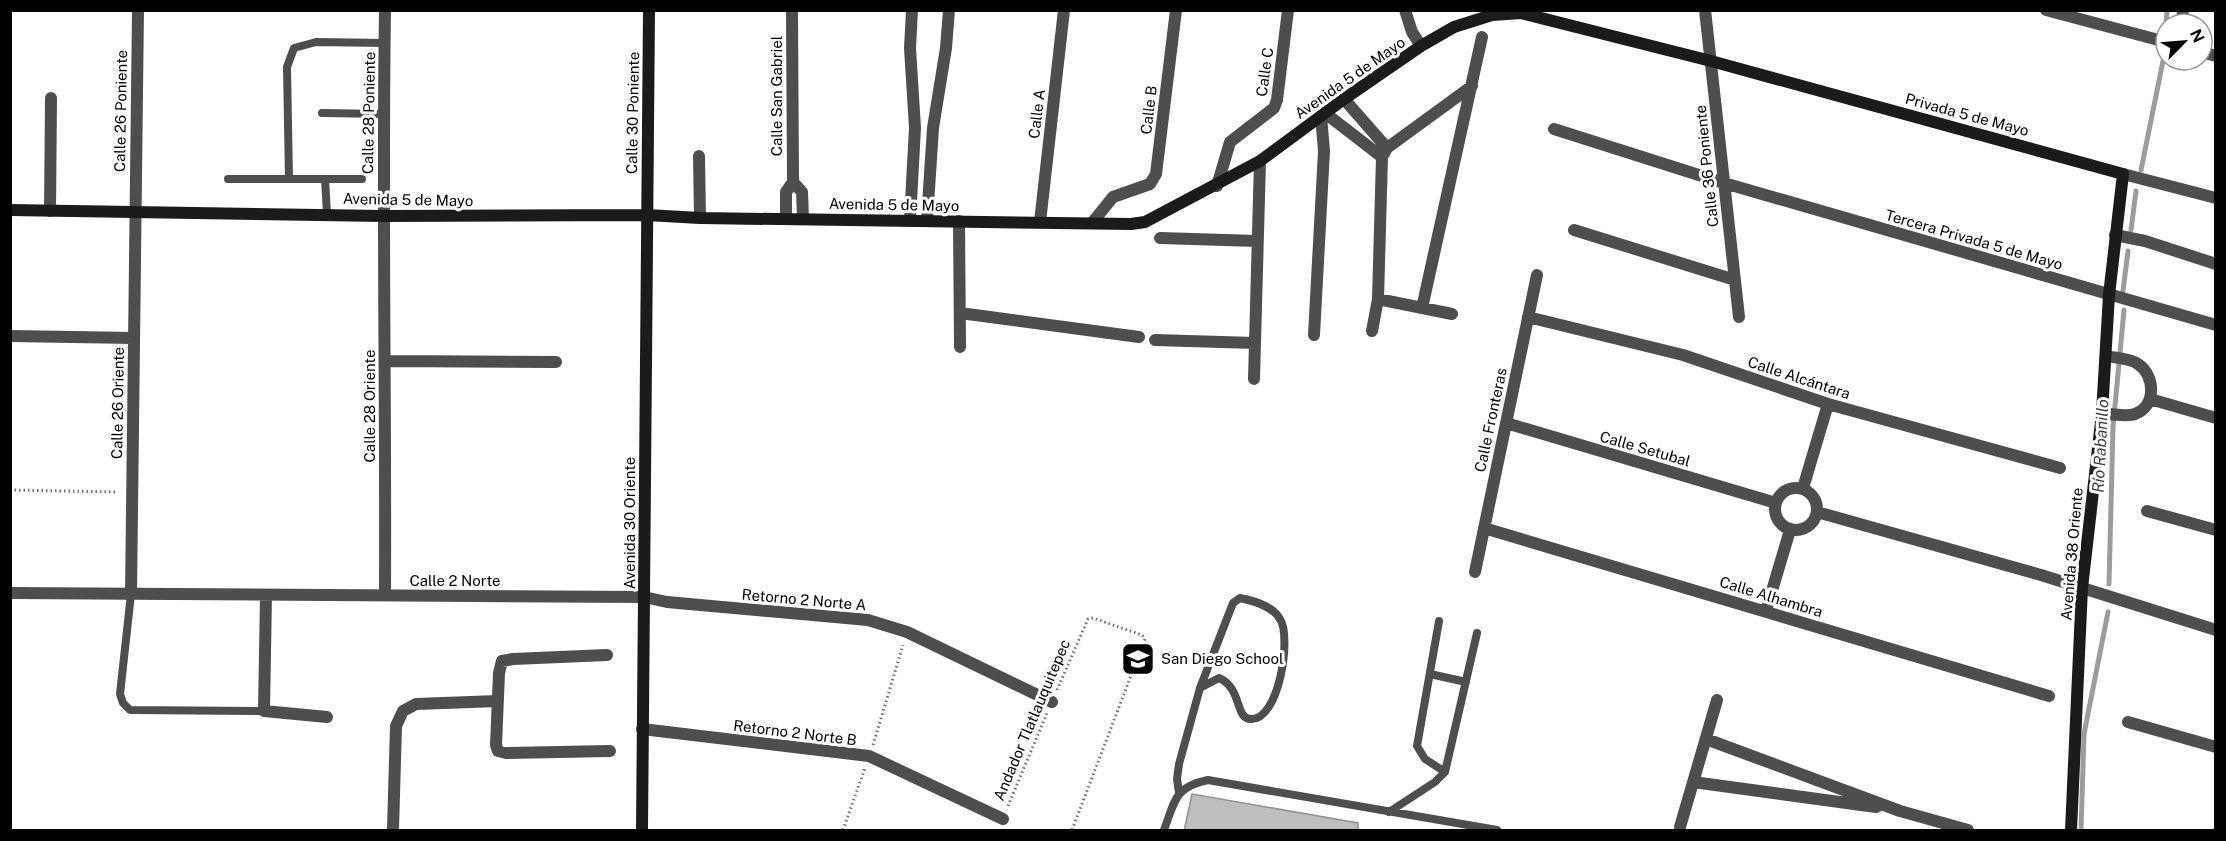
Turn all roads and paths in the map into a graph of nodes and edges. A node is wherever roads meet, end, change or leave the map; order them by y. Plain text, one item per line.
1 (138, 10) edge
2 (385, 10) edge
3 (649, 10) edge
4 (792, 10) edge
5 (912, 10) edge
6 (949, 10) edge
7 (1065, 10) edge
8 (1176, 10) edge
9 (1288, 10) edge
10 (1405, 10) edge
11 (1705, 10) edge
12 (2046, 10) edge
13 (1482, 37) dead end
14 (2154, 39) edge
15 (385, 44) junction
16 (1421, 46) junction
17 (1711, 61) junction
18 (1472, 86) junction
19 (51, 99) dead end
20 (1344, 99) junction
21 (322, 113) dead end
22 (384, 114) junction
23 (1323, 115) junction
24 (1554, 129) dead end
25 (1384, 152) junction
26 (699, 156) dead end
27 (1260, 161) junction
28 (2123, 174) junction
29 (228, 179) dead end
30 (289, 179) junction
31 (325, 179) junction
32 (362, 179) dead end
33 (793, 182) junction
34 (1724, 183) junction
35 (1216, 186) junction
36 (2216, 198) edge
37 (10, 210) edge
38 (50, 211) junction
39 (134, 213) junction
40 (327, 214) junction
41 (647, 215) junction
42 (383, 216) junction
43 (700, 218) junction
44 (786, 218) junction
45 (803, 218) junction
46 (910, 220) junction
47 (927, 220) junction
48 (960, 221) junction
49 (1040, 222) junction
50 (1092, 223) junction
51 (1574, 230) dead end
52 (2115, 235) junction
53 (1160, 238) dead end
54 (1257, 241) junction
55 (2216, 264) edge
56 (1537, 275) dead end
57 (1735, 280) junction
58 (2109, 295) junction
59 (1378, 299) junction
60 (1422, 308) junction
61 (960, 313) junction
62 (1452, 314) dead end
63 (1528, 317) junction
64 (1739, 317) dead end
65 (2216, 325) edge
66 (1372, 331) dead end
67 (1314, 335) dead end
68 (10, 336) edge
69 (1139, 337) dead end
70 (134, 338) junction
71 (1155, 340) dead end
72 (1255, 344) junction
73 (960, 347) dead end
74 (2106, 356) junction
75 (386, 361) junction
76 (555, 362) dead end
77 (1254, 379) dead end
78 (2150, 399) junction
79 (1828, 404) junction
80 (2102, 414) junction
81 (2216, 418) edge
82 (1506, 423) junction
83 (2060, 468) dead end
84 (1803, 488) junction
85 (10, 490) edge
86 (132, 492) junction
87 (1776, 503) junction
88 (2147, 511) dead end
89 (1817, 512) junction
90 (1484, 528) junction
91 (1790, 530) junction
92 (2216, 530) edge
93 (1475, 572) dead end
94 (2082, 588) junction
95 (10, 593) edge
96 (131, 594) junction
97 (266, 595) junction
98 (385, 595) junction
99 (644, 597) junction
100 (1766, 611) junction
101 (1439, 621) dead end
102 (2216, 630) edge
103 (907, 632) junction
104 (1477, 633) dead end
105 (607, 655) dead end
106 (1430, 674) junction
107 (1466, 682) junction
108 (1200, 688) junction
109 (2049, 696) dead end
110 (1717, 700) dead end
111 (498, 701) junction
112 (1052, 702) junction
113 (264, 711) junction
114 (327, 717) dead end
115 (2128, 722) dead end
116 (642, 729) junction
117 (1706, 739) junction
118 (2216, 747) edge
119 (610, 751) dead end
120 (869, 756) junction
121 (1445, 772) junction
122 (1693, 782) junction
123 (1179, 793) junction
124 (1900, 811) junction
125 (1389, 812) junction
126 (1003, 819) joint
127 (1680, 827) dead end
128 (393, 831) edge
129 (642, 831) edge
130 (843, 831) edge
131 (1072, 831) edge
132 (1164, 831) edge
133 (1497, 831) edge
134 (1968, 831) edge
135 (2071, 831) edge

1 - 39 street, Calle 26 Poniente
2 - 15 street, Calle 28 Poniente
3 - 41 street, Calle 30 Poniente
4 - 33 street, Calle San Gabriel
5 - 46 street
6 - 47 street
7 - 49 street, Calle A
8 - 50 street, Calle B
9 - 35 street, Calle C
10 - 16 street
11 - 17 street, Calle 36 Poniente
12 - 14 street
13 - 18 street
15 - 22 street, Calle 28 Poniente
15 - 30 lane
16 - 17 street, Avenida 5 de Mayo
16 - 20 street, Avenida 5 de Mayo
17 - 28 street, Privada 5 de Mayo
17 - 34 street, Calle 36 Poniente
18 - 25 street
18 - 60 street
19 - 38 street
20 - 23 street, Avenida 5 de Mayo
20 - 25 street
21 - 22 lane
22 - 42 street, Calle 28 Poniente
23 - 25 street
23 - 27 street, Avenida 5 de Mayo
23 - 67 street
24 - 34 street, Tercera Privada 5 de Mayo
25 - 59 street
26 - 43 street
27 - 35 street, Avenida 5 de Mayo
27 - 54 street
28 - 36 street, Privada 5 de Mayo
28 - 52 street, Avenida 38 Oriente
29 - 30 lane
30 - 31 lane
31 - 32 lane
31 - 40 lane
33 - 44 street, Calle San Gabriel
33 - 45 street, Calle San Gabriel
34 - 57 street, Calle 36 Poniente
34 - 58 street, Tercera Privada 5 de Mayo
35 - 50 street, Avenida 5 de Mayo
37 - 38 street, Avenida 5 de Mayo
38 - 39 street, Avenida 5 de Mayo
39 - 40 street, Avenida 5 de Mayo
39 - 70 street, Calle 26 Oriente
40 - 42 street, Avenida 5 de Mayo
41 - 42 street, Avenida 5 de Mayo
41 - 43 street, Avenida 5 de Mayo
41 - 99 street, Avenida 30 Oriente
42 - 75 street, Calle 28 Oriente
43 - 44 street, Avenida 5 de Mayo
44 - 45 street, Avenida 5 de Mayo
45 - 46 street, Avenida 5 de Mayo
46 - 47 street, Avenida 5 de Mayo
47 - 48 street, Avenida 5 de Mayo
48 - 49 street, Avenida 5 de Mayo
48 - 61 street
49 - 50 street, Avenida 5 de Mayo
51 - 57 street
52 - 55 street
52 - 58 street, Avenida 38 Oriente
53 - 54 street
54 - 72 street
56 - 63 street, Calle Fronteras
57 - 64 street, Calle 36 Poniente
58 - 65 street, Tercera Privada 5 de Mayo
58 - 74 street, Avenida 38 Oriente
59 - 60 street
59 - 66 street
60 - 62 street
61 - 69 street
61 - 73 street
63 - 79 street, Calle Alcántara
63 - 82 street, Calle Fronteras
68 - 70 street
70 - 86 street, Calle 26 Oriente
71 - 72 street
72 - 77 street
74 - 78 street
74 - 80 street, Avenida 38 Oriente
75 - 76 street
75 - 98 street, Calle 28 Oriente
78 - 80 street
78 - 81 street
79 - 83 street, Calle Alcántara
79 - 84 street
80 - 94 street, Avenida 38 Oriente
82 - 87 street, Calle Setubal
82 - 90 street, Calle Fronteras
84 - 87 street
84 - 89 street
85 - 86 path
86 - 96 street, Calle 26 Oriente
87 - 91 street
88 - 92 street
89 - 91 street
89 - 94 street
90 - 93 street, Calle Fronteras
90 - 100 street, Calle Alhambra
91 - 100 street
94 - 102 street
94 - 135 street, Avenida 38 Oriente
95 - 96 street, Calle 2 Norte
96 - 97 street, Calle 2 Norte
96 - 113 lane
97 - 98 street, Calle 2 Norte
97 - 113 street
98 - 99 street, Calle 2 Norte
99 - 103 street, Retorno 2 Norte A
99 - 116 street, Avenida 30 Oriente
100 - 109 street, Calle Alhambra
101 - 106 lane
103 - 112 street, Retorno 2 Norte A
103 - 120 path
104 - 107 lane
105 - 111 street
106 - 107 lane
106 - 121 lane
107 - 121 lane
108 - 108 lane
108 - 123 lane
110 - 117 street
111 - 119 street
111 - 128 street
112 - 126 path, Andador Tlatlauquitepec
112 - 131 path, Andador Tlatlauquitepec
113 - 114 street
115 - 118 street
116 - 120 street, Retorno 2 Norte B
116 - 129 street, Avenida 30 Oriente
117 - 122 street
117 - 124 street
120 - 126 street, Retorno 2 Norte B
120 - 130 path
121 - 125 lane
122 - 124 street
122 - 127 street
123 - 125 lane
123 - 132 lane
124 - 134 street
125 - 133 lane

